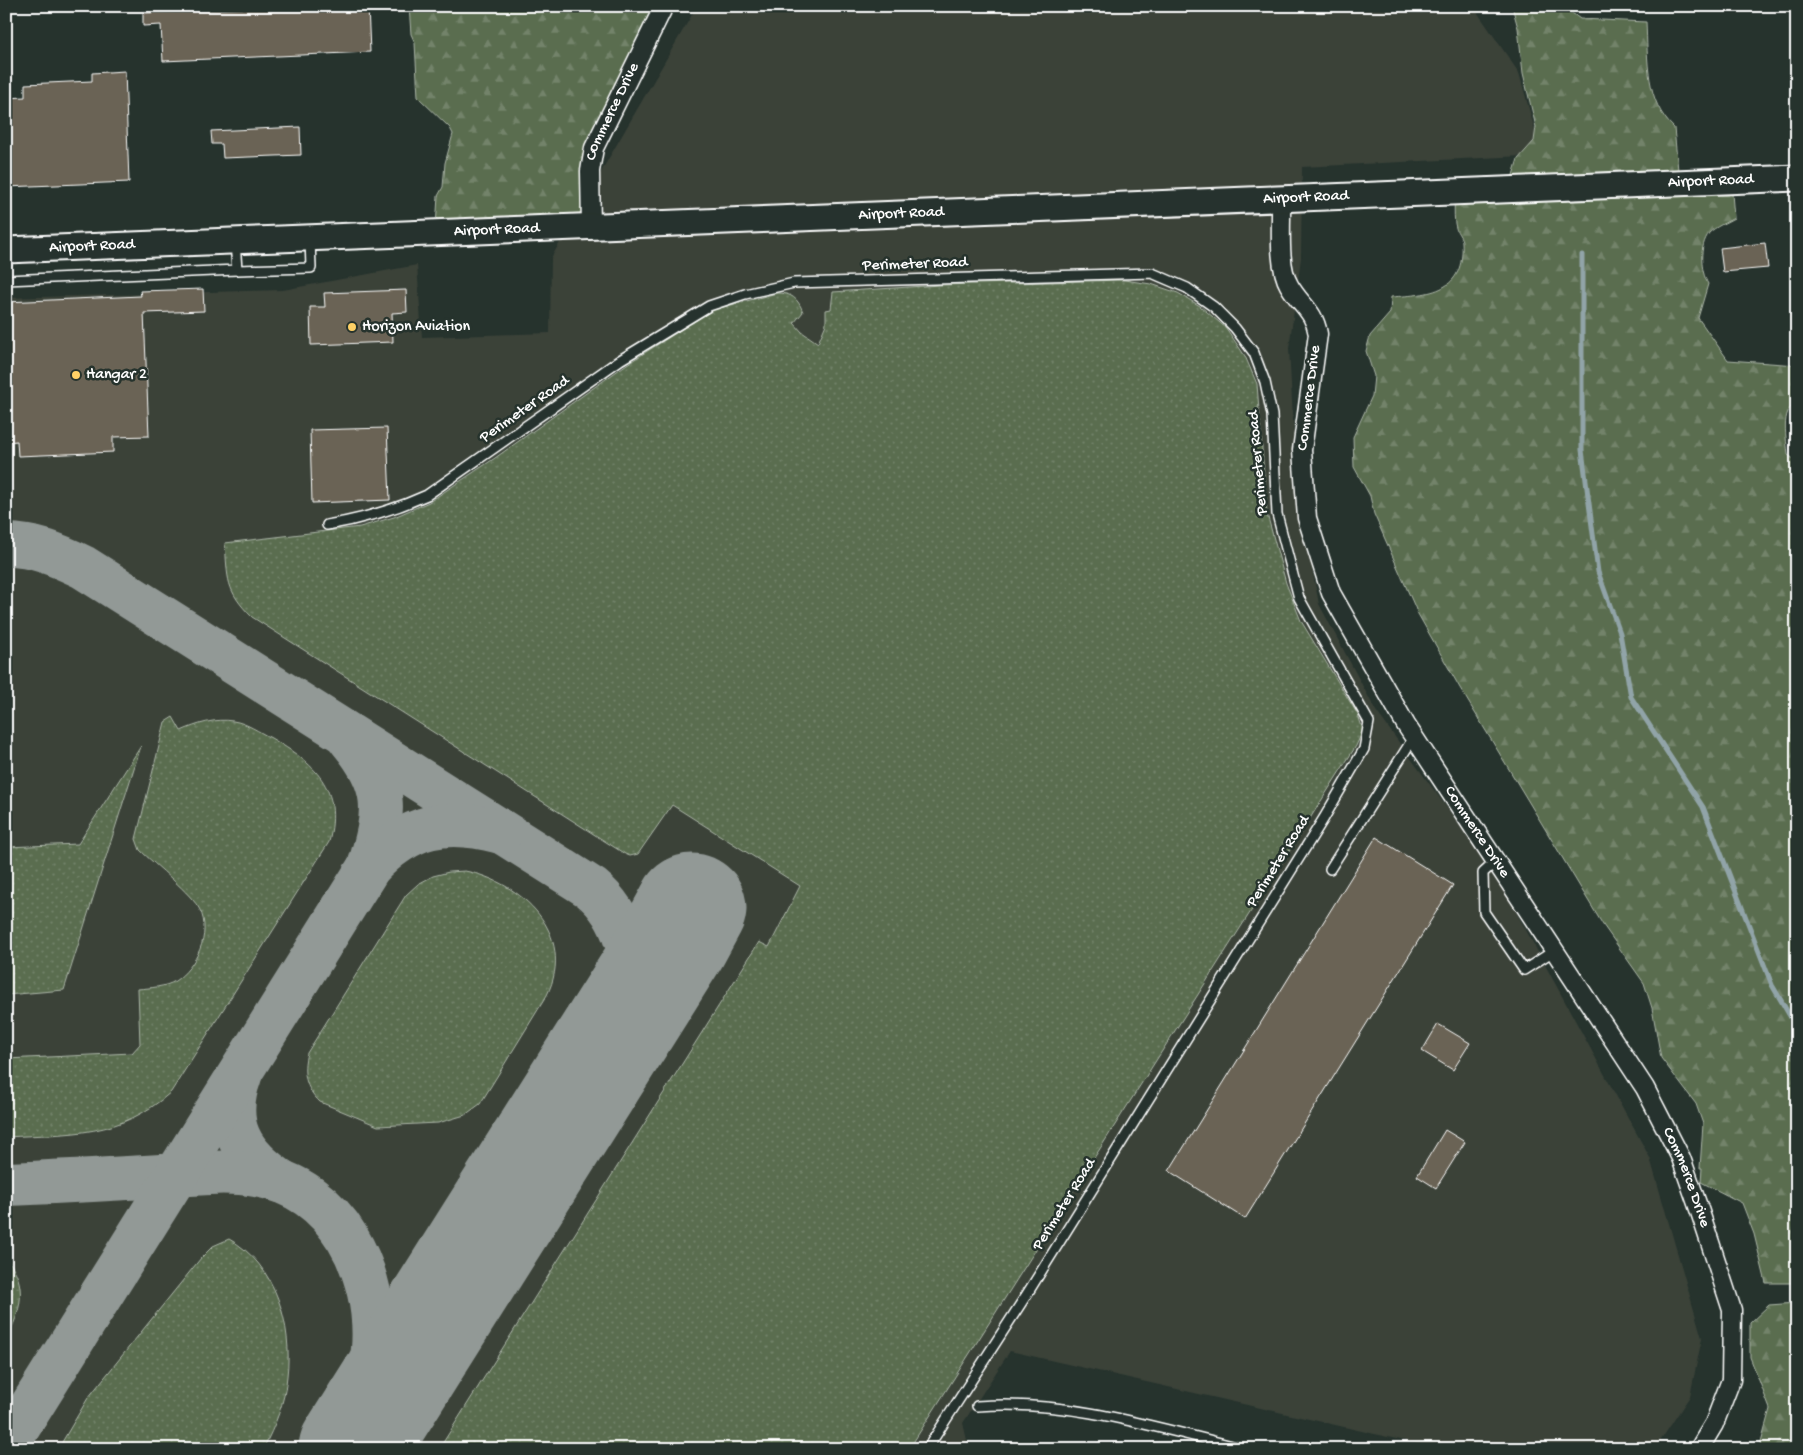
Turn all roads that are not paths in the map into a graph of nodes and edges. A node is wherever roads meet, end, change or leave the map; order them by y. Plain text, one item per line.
1 (664, 6) edge
2 (1797, 178) edge
3 (1281, 198) junction
4 (591, 226) junction
5 (310, 238) junction
6 (235, 241) junction
7 (6, 250) edge
8 (237, 270) junction
9 (6, 280) edge
10 (327, 525) dead end
11 (1414, 737) junction
12 (1496, 861) junction
13 (1330, 869) dead end
14 (1556, 950) junction
15 (977, 1406) dead end
16 (927, 1449) edge
17 (1246, 1449) edge
18 (1699, 1449) edge

1 - 4 street, Commerce Drive
2 - 3 main road, Airport Road
3 - 4 main road, Airport Road
3 - 11 street, Commerce Drive
4 - 5 main road, Airport Road
5 - 6 main road, Airport Road
5 - 8 lane
6 - 7 main road, Airport Road
6 - 8 lane
8 - 9 lane
10 - 16 lane, Perimeter Road
11 - 12 street, Commerce Drive
11 - 13 lane
12 - 14 street, Commerce Drive
12 - 14 lane
14 - 18 street, Commerce Drive
15 - 17 lane

